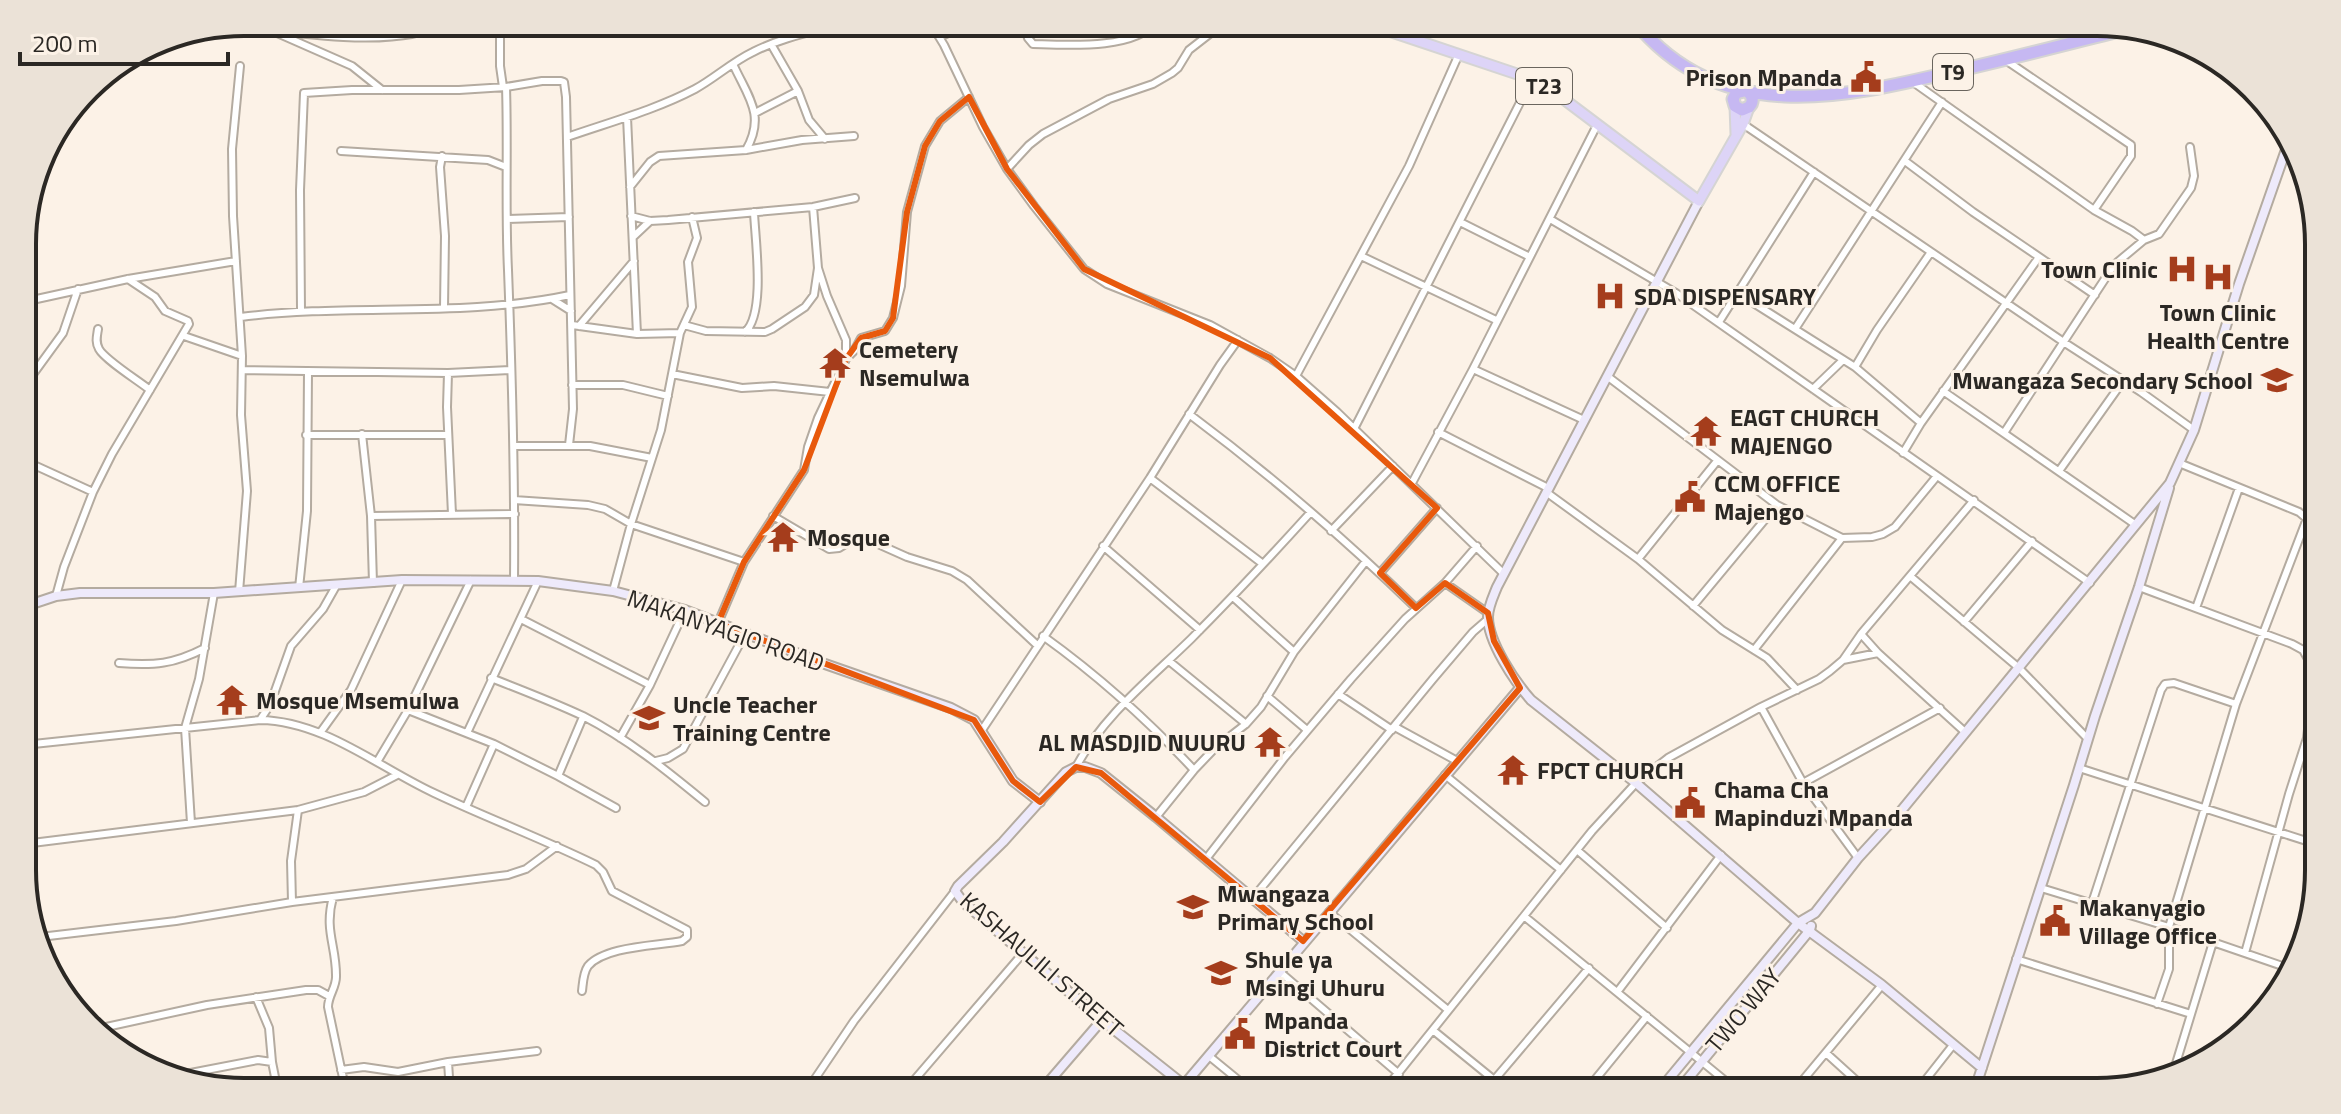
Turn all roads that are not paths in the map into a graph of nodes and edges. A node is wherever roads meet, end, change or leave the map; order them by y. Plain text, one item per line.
1 (284, 36) edge
2 (335, 36) edge
3 (382, 36) edge
4 (500, 36) edge
5 (799, 36) edge
6 (1027, 36) edge
7 (1136, 36) edge
8 (1207, 36) edge
9 (1404, 36) edge
10 (1648, 36) edge
11 (2098, 36) edge
12 (940, 37) edge
13 (771, 44) junction
14 (1459, 54) junction
15 (2004, 59) junction
16 (733, 64) junction
17 (240, 66) dead end
18 (1532, 79) junction
19 (1913, 81) junction
20 (1713, 82) junction
21 (505, 87) junction
22 (382, 90) junction
23 (798, 91) junction
24 (1745, 91) junction
25 (969, 97) junction
26 (1776, 97) junction
27 (1942, 102) junction
28 (1734, 105) junction
29 (1750, 106) junction
30 (755, 113) junction
31 (627, 117) junction
32 (1743, 124) junction
33 (1597, 125) junction
34 (1736, 134) junction
35 (854, 136) dead end
36 (567, 137) junction
37 (825, 139) junction
38 (2190, 147) dead end
39 (746, 150) junction
40 (341, 151) dead end
41 (2284, 155) edge
42 (442, 156) junction
43 (1905, 161) junction
44 (506, 167) junction
45 (1007, 169) junction
46 (1814, 172) junction
47 (630, 187) junction
48 (855, 198) dead end
49 (1699, 201) junction
50 (813, 207) junction
51 (2094, 210) junction
52 (1871, 211) junction
53 (754, 212) junction
54 (631, 216) junction
55 (569, 217) junction
56 (692, 217) junction
57 (507, 219) junction
58 (1550, 219) junction
59 (650, 221) junction
60 (1460, 222) junction
61 (633, 237) junction
62 (2144, 240) junction
63 (1931, 252) junction
64 (1361, 256) junction
65 (1530, 257) junction
66 (2039, 257) junction
67 (236, 261) junction
68 (634, 261) junction
69 (818, 268) junction
70 (128, 279) junction
71 (1657, 281) junction
72 (1425, 288) junction
73 (78, 289) junction
74 (1736, 292) junction
75 (570, 295) junction
76 (2095, 295) junction
77 (36, 297) edge
78 (552, 299) junction
79 (2005, 303) junction
80 (510, 304) junction
81 (444, 308) junction
82 (301, 310) junction
83 (571, 311) junction
84 (241, 317) junction
85 (1496, 320) junction
86 (1719, 322) junction
87 (575, 325) junction
88 (684, 325) junction
89 (98, 329) dead end
90 (1795, 329) junction
91 (745, 332) junction
92 (664, 333) junction
93 (680, 333) junction
94 (637, 334) junction
95 (184, 336) junction
96 (1238, 340) junction
97 (2065, 343) junction
98 (677, 344) junction
99 (242, 356) junction
100 (846, 359) junction
101 (1843, 360) junction
102 (1855, 367) junction
103 (1473, 369) junction
104 (36, 370) edge
105 (242, 370) junction
106 (510, 370) junction
107 (308, 371) junction
108 (448, 373) junction
109 (672, 374) junction
110 (1296, 376) junction
111 (1607, 376) junction
112 (2123, 381) junction
113 (572, 385) junction
114 (1813, 389) junction
115 (150, 390) junction
116 (1943, 391) junction
117 (830, 392) junction
118 (668, 396) junction
119 (1189, 414) junction
120 (1584, 420) junction
121 (1921, 423) junction
122 (1354, 429) junction
123 (2194, 430) junction
124 (1438, 432) junction
125 (2004, 433) junction
126 (362, 434) junction
127 (306, 435) junction
128 (448, 435) junction
129 (569, 445) junction
130 (514, 446) junction
131 (1903, 453) junction
132 (652, 458) junction
133 (1717, 461) junction
134 (2179, 463) junction
135 (36, 466) edge
136 (1393, 466) junction
137 (2059, 471) junction
138 (1937, 476) junction
139 (1150, 478) junction
140 (1412, 483) junction
141 (2170, 483) junction
142 (2239, 488) junction
143 (1547, 490) junction
144 (93, 492) junction
145 (514, 500) junction
146 (1974, 500) junction
147 (1777, 505) junction
148 (1437, 508) junction
149 (1310, 513) junction
150 (452, 514) junction
151 (515, 514) junction
152 (371, 516) junction
153 (773, 516) junction
154 (2305, 517) edge
155 (631, 524) junction
156 (2136, 525) junction
157 (2305, 526) edge
158 (1331, 531) junction
159 (1842, 538) junction
160 (2032, 541) junction
161 (1103, 546) junction
162 (1477, 546) junction
163 (1638, 559) junction
164 (1366, 561) junction
165 (744, 562) junction
166 (1263, 564) junction
167 (1380, 573) junction
168 (1504, 574) junction
169 (1910, 576) junction
170 (402, 580) junction
171 (471, 580) junction
172 (514, 581) junction
173 (538, 581) junction
174 (373, 583) junction
175 (1445, 583) junction
176 (2090, 583) junction
177 (336, 586) junction
178 (2139, 587) junction
179 (299, 588) junction
180 (613, 591) junction
181 (239, 592) junction
182 (214, 593) junction
183 (56, 596) junction
184 (1233, 597) junction
185 (36, 604) edge
186 (1693, 606) junction
187 (1416, 608) junction
188 (2196, 608) junction
189 (685, 610) junction
190 (1488, 616) junction
191 (521, 619) junction
192 (1964, 622) junction
193 (718, 623) junction
194 (1200, 630) junction
195 (2262, 633) junction
196 (745, 634) junction
197 (1861, 634) junction
198 (1043, 636) junction
199 (1037, 645) junction
200 (205, 648) junction
201 (1754, 650) junction
202 (1294, 652) junction
203 (1878, 653) junction
204 (2305, 653) edge
205 (1843, 660) junction
206 (1169, 661) junction
207 (119, 663) dead end
208 (2019, 668) junction
209 (491, 678) junction
210 (650, 685) junction
211 (1520, 688) junction
212 (1797, 690) junction
213 (1338, 694) junction
214 (1267, 696) junction
215 (1126, 701) junction
216 (2236, 704) junction
217 (1761, 707) junction
218 (1940, 708) junction
219 (408, 710) junction
220 (583, 717) junction
221 (260, 720) junction
222 (1246, 724) junction
223 (185, 728) junction
224 (1393, 728) junction
225 (982, 730) junction
226 (1307, 730) junction
227 (1965, 732) junction
228 (320, 733) junction
229 (467, 733) junction
230 (2086, 737) dead end
231 (620, 738) junction
232 (36, 744) edge
233 (494, 744) junction
234 (2305, 745) edge
235 (656, 761) junction
236 (1457, 761) junction
237 (377, 762) junction
238 (1076, 767) junction
239 (2079, 768) junction
240 (1194, 770) junction
241 (397, 775) junction
242 (1445, 775) junction
243 (558, 776) junction
244 (1636, 783) junction
245 (1803, 783) junction
246 (2131, 784) junction
247 (705, 802) dead end
248 (1040, 802) junction
249 (466, 807) junction
250 (616, 808) dead end
251 (2205, 808) junction
252 (298, 810) junction
253 (1156, 817) junction
254 (191, 823) junction
255 (2279, 833) junction
256 (2305, 841) edge
257 (36, 842) edge
258 (557, 846) junction
259 (1577, 850) junction
260 (1721, 855) junction
261 (1858, 858) junction
262 (1206, 859) junction
263 (1561, 870) junction
264 (2041, 888) junction
265 (955, 891) junction
266 (333, 897) junction
267 (1253, 898) junction
268 (292, 902) junction
269 (2092, 903) junction
270 (1329, 912) junction
271 (1815, 913) junction
272 (1524, 916) junction
273 (1798, 923) junction
274 (2169, 927) junction
275 (1667, 928) junction
276 (1810, 930) junction
277 (47, 936) edge
278 (1303, 941) junction
279 (2213, 942) junction
280 (1024, 952) junction
281 (2245, 953) junction
282 (2016, 959) junction
283 (2281, 966) edge
284 (1589, 968) junction
285 (1280, 972) junction
286 (1882, 985) junction
287 (582, 991) dead end
288 (1618, 991) junction
289 (329, 996) junction
290 (256, 997) junction
291 (2157, 1004) junction
292 (1448, 1010) junction
293 (2191, 1014) junction
294 (1647, 1016) junction
295 (1102, 1020) junction
296 (108, 1027) edge
297 (1434, 1031) junction
298 (1953, 1045) junction
299 (537, 1051) dead end
300 (1692, 1051) junction
301 (1826, 1053) junction
302 (1209, 1056) junction
303 (1702, 1060) junction
304 (272, 1062) junction
305 (448, 1062) junction
306 (2176, 1062) edge
307 (341, 1070) junction
308 (196, 1072) edge
309 (1980, 1073) junction
310 (1399, 1074) junction
311 (275, 1078) edge
312 (343, 1078) edge
313 (449, 1078) edge
314 (815, 1078) edge
315 (916, 1078) edge
316 (1052, 1078) edge
317 (1169, 1078) edge
318 (1190, 1078) edge
319 (1236, 1078) edge
320 (1395, 1078) edge
321 (1494, 1078) edge
322 (1496, 1078) edge
323 (1596, 1078) edge
324 (1670, 1078) edge
325 (1688, 1078) edge
326 (1723, 1078) edge
327 (1805, 1078) edge
328 (1854, 1078) edge
329 (1927, 1078) edge
330 (1978, 1078) edge
331 (1984, 1078) edge

1 - 22 street
2 - 3 street
4 - 21 street
5 - 13 street
6 - 7 street
8 - 45 street
9 - 14 main road, T23
10 - 20 highway, T9
11 - 15 highway, T9
12 - 25 street
13 - 16 street
13 - 23 street
14 - 18 main road, T23
14 - 64 street
15 - 19 highway, T9
15 - 51 street
16 - 30 street
16 - 31 street
17 - 67 street
18 - 33 main road, T23
18 - 60 street
19 - 26 highway, T9
19 - 27 street
20 - 24 highway, T9
20 - 28 highway, T9
21 - 22 street
21 - 36 street
21 - 44 street
22 - 82 street
23 - 30 street
23 - 37 street
24 - 26 highway, T9
24 - 28 highway
24 - 29 highway
25 - 45 street
25 - 100 street
26 - 29 highway, T9
27 - 43 street
27 - 51 street
28 - 29 highway, T9
28 - 34 main road
29 - 32 main road
30 - 39 street
31 - 36 street
31 - 47 street
32 - 34 main road
32 - 46 street
33 - 49 main road, T23
33 - 58 street
34 - 49 main road
35 - 37 street
36 - 55 street
37 - 39 street
38 - 62 street
39 - 47 street
40 - 42 street
41 - 123 street
42 - 44 street
42 - 81 street
43 - 52 street
43 - 66 street
44 - 57 street
45 - 96 street
46 - 52 street
46 - 74 street
47 - 54 street
48 - 50 street
49 - 71 street
50 - 53 street
50 - 69 street
51 - 62 street
52 - 63 street
52 - 90 street
53 - 56 street
53 - 91 street
54 - 59 street
54 - 61 street
55 - 57 street
55 - 75 street
56 - 59 street
56 - 88 street
57 - 80 street
58 - 65 street
58 - 71 street
59 - 61 street
60 - 65 street
60 - 72 street
61 - 68 street
62 - 76 street
63 - 79 street
63 - 102 street
64 - 72 street
64 - 110 street
65 - 85 street
66 - 76 street
66 - 79 street
67 - 70 street
67 - 84 street
68 - 87 street
68 - 94 street
69 - 91 street
69 - 100 street
70 - 73 street
70 - 95 street
71 - 86 street
71 - 111 street
72 - 85 street
72 - 122 street
73 - 77 street
73 - 104 street
74 - 86 street
74 - 90 street
75 - 78 street
75 - 83 street
76 - 97 street
78 - 80 street
78 - 83 street
79 - 97 street
79 - 116 street
80 - 81 street
80 - 106 street
81 - 82 street
82 - 84 street
83 - 87 street
84 - 99 street
85 - 103 street
86 - 114 street
87 - 94 street
87 - 113 street
88 - 91 street
88 - 93 street
89 - 115 street
90 - 101 street
92 - 93 street
92 - 94 street
92 - 98 street
93 - 98 street
95 - 99 street
95 - 115 street
96 - 110 street
96 - 119 street
97 - 112 street
97 - 125 street
98 - 109 street
99 - 105 street
100 - 117 street
101 - 102 street
101 - 114 street
102 - 121 street
103 - 120 street
103 - 124 street
105 - 107 street
105 - 181 street
106 - 108 street
106 - 130 street
107 - 108 street
107 - 127 street
108 - 128 street
109 - 117 street
109 - 118 street
110 - 122 street
111 - 120 street
111 - 133 street
112 - 123 street
112 - 137 street
113 - 118 street
113 - 129 street
114 - 131 street
115 - 144 street
116 - 121 street
116 - 125 street
117 - 153 street
118 - 132 street
119 - 139 street
119 - 149 street
120 - 143 street
121 - 131 street
122 - 136 street
123 - 134 street
124 - 140 street
124 - 143 street
125 - 137 street
126 - 127 street
126 - 128 street
126 - 152 street
127 - 179 street
128 - 150 street
129 - 130 street
129 - 132 street
130 - 145 street
131 - 138 street
132 - 155 street
133 - 147 street
133 - 163 street
134 - 141 street
134 - 142 street
135 - 144 street
136 - 140 street
136 - 158 street
137 - 156 street
138 - 146 street
138 - 159 street
139 - 161 street
139 - 166 street
140 - 148 street
141 - 156 street
141 - 178 street
142 - 154 street
142 - 188 street
143 - 163 street
143 - 168 street
144 - 183 street
145 - 151 street
145 - 155 street
146 - 160 street
146 - 169 street
147 - 159 street
147 - 186 street
148 - 162 street
148 - 167 street
149 - 158 street
149 - 166 street
150 - 151 street
150 - 152 street
151 - 172 street
152 - 174 street
153 - 165 street
153 - 199 street
155 - 165 street
155 - 180 street
156 - 176 street
157 - 195 street
158 - 164 street
159 - 201 street
160 - 176 street
160 - 192 street
161 - 194 street
161 - 198 street
162 - 168 street
162 - 175 street
163 - 186 street
164 - 167 street
164 - 202 street
165 - 193 street
166 - 184 street
167 - 187 street
168 - 190 street
169 - 192 street
169 - 197 street
170 - 171 street, MAKANYAGIO ROAD
170 - 174 street, MAKANYAGIO ROAD
170 - 228 street
171 - 172 street, MAKANYAGIO ROAD
171 - 219 street
172 - 173 street, MAKANYAGIO ROAD
173 - 180 street, MAKANYAGIO ROAD
173 - 191 street
174 - 177 street, MAKANYAGIO ROAD
175 - 187 street
175 - 190 street
176 - 208 street
177 - 179 street, MAKANYAGIO ROAD
177 - 221 street
178 - 188 street
178 - 239 street
179 - 181 street, MAKANYAGIO ROAD
180 - 189 street, MAKANYAGIO ROAD
181 - 182 street, MAKANYAGIO ROAD
182 - 183 street, MAKANYAGIO ROAD
182 - 200 street
183 - 185 street, MAKANYAGIO ROAD
184 - 194 street
184 - 202 street
186 - 201 street
187 - 213 street
188 - 195 street
189 - 193 street, MAKANYAGIO ROAD
189 - 210 street
190 - 211 street
190 - 224 street
191 - 209 street
191 - 210 street
192 - 208 street
193 - 196 street, MAKANYAGIO ROAD
194 - 206 street
195 - 204 street
195 - 216 street
196 - 225 street, MAKANYAGIO ROAD
196 - 235 street
197 - 203 street
197 - 205 street
198 - 199 street
198 - 215 street
199 - 225 street
200 - 207 street
200 - 223 street
201 - 212 street
202 - 214 street
203 - 205 street
203 - 218 street
205 - 212 street
206 - 215 street
206 - 222 street
208 - 227 street
208 - 230 street
209 - 220 street
209 - 229 street
210 - 231 street
211 - 236 street
211 - 244 street
212 - 217 street
213 - 224 street
213 - 226 street
214 - 222 street
214 - 226 street
215 - 238 street
215 - 240 street
216 - 246 street
216 - 251 street
217 - 244 street
217 - 245 street
218 - 227 street
218 - 245 street
219 - 229 street
219 - 237 street
220 - 231 street
220 - 243 street
221 - 223 street
221 - 228 street
222 - 240 street
223 - 232 street
223 - 254 street
224 - 236 street
224 - 267 street
225 - 248 street, MAKANYAGIO ROAD
226 - 262 street
227 - 261 street
228 - 237 street
229 - 233 street
231 - 235 street
233 - 243 street
233 - 249 street
234 - 255 street
235 - 247 street
236 - 242 street
237 - 241 street
238 - 248 street
238 - 253 street
239 - 246 street
239 - 264 street
240 - 253 street
241 - 249 street
241 - 252 street
242 - 263 street
242 - 270 street
243 - 250 street
244 - 259 street
244 - 260 street
245 - 261 street
246 - 251 street
246 - 269 street
248 - 265 street, KASHAULILI STREET
249 - 258 street
251 - 255 street
251 - 274 street
252 - 254 street
252 - 268 street
253 - 262 street
254 - 257 street
255 - 256 street
255 - 281 street
258 - 266 street
258 - 287 street
259 - 263 street
259 - 275 street
260 - 273 street
260 - 275 street
261 - 271 street
262 - 267 street
263 - 272 street
264 - 269 street
264 - 282 street
265 - 280 street, KASHAULILI STREET
265 - 314 street
266 - 268 street
266 - 289 street
267 - 278 street
268 - 277 street
269 - 274 street
270 - 278 street
270 - 292 street
271 - 273 street
271 - 276 street
272 - 284 street
272 - 292 street
273 - 276 street
273 - 300 street
274 - 279 street
274 - 291 street
275 - 288 street
276 - 286 street
276 - 303 street, TWO WAY
278 - 285 street
279 - 281 street
279 - 293 street
280 - 295 street, KASHAULILI STREET
280 - 315 street
281 - 283 street
282 - 291 street
282 - 309 street
284 - 288 street
284 - 322 street
285 - 302 street
285 - 310 street
286 - 298 street
286 - 301 street
288 - 294 street
289 - 290 street
289 - 307 street
290 - 296 street
290 - 304 street
291 - 293 street
292 - 297 street
293 - 306 street
294 - 300 street
294 - 323 street
295 - 316 street
295 - 317 street, KASHAULILI STREET
297 - 310 street
297 - 321 street
298 - 309 street
298 - 329 street
299 - 305 street
300 - 303 street
300 - 324 street
301 - 327 street
301 - 328 street
302 - 318 street
302 - 319 street
303 - 325 street, TWO WAY
303 - 326 street
304 - 308 street
304 - 311 street
305 - 307 street
305 - 313 street
307 - 312 street
309 - 330 street
309 - 331 street
310 - 320 street

